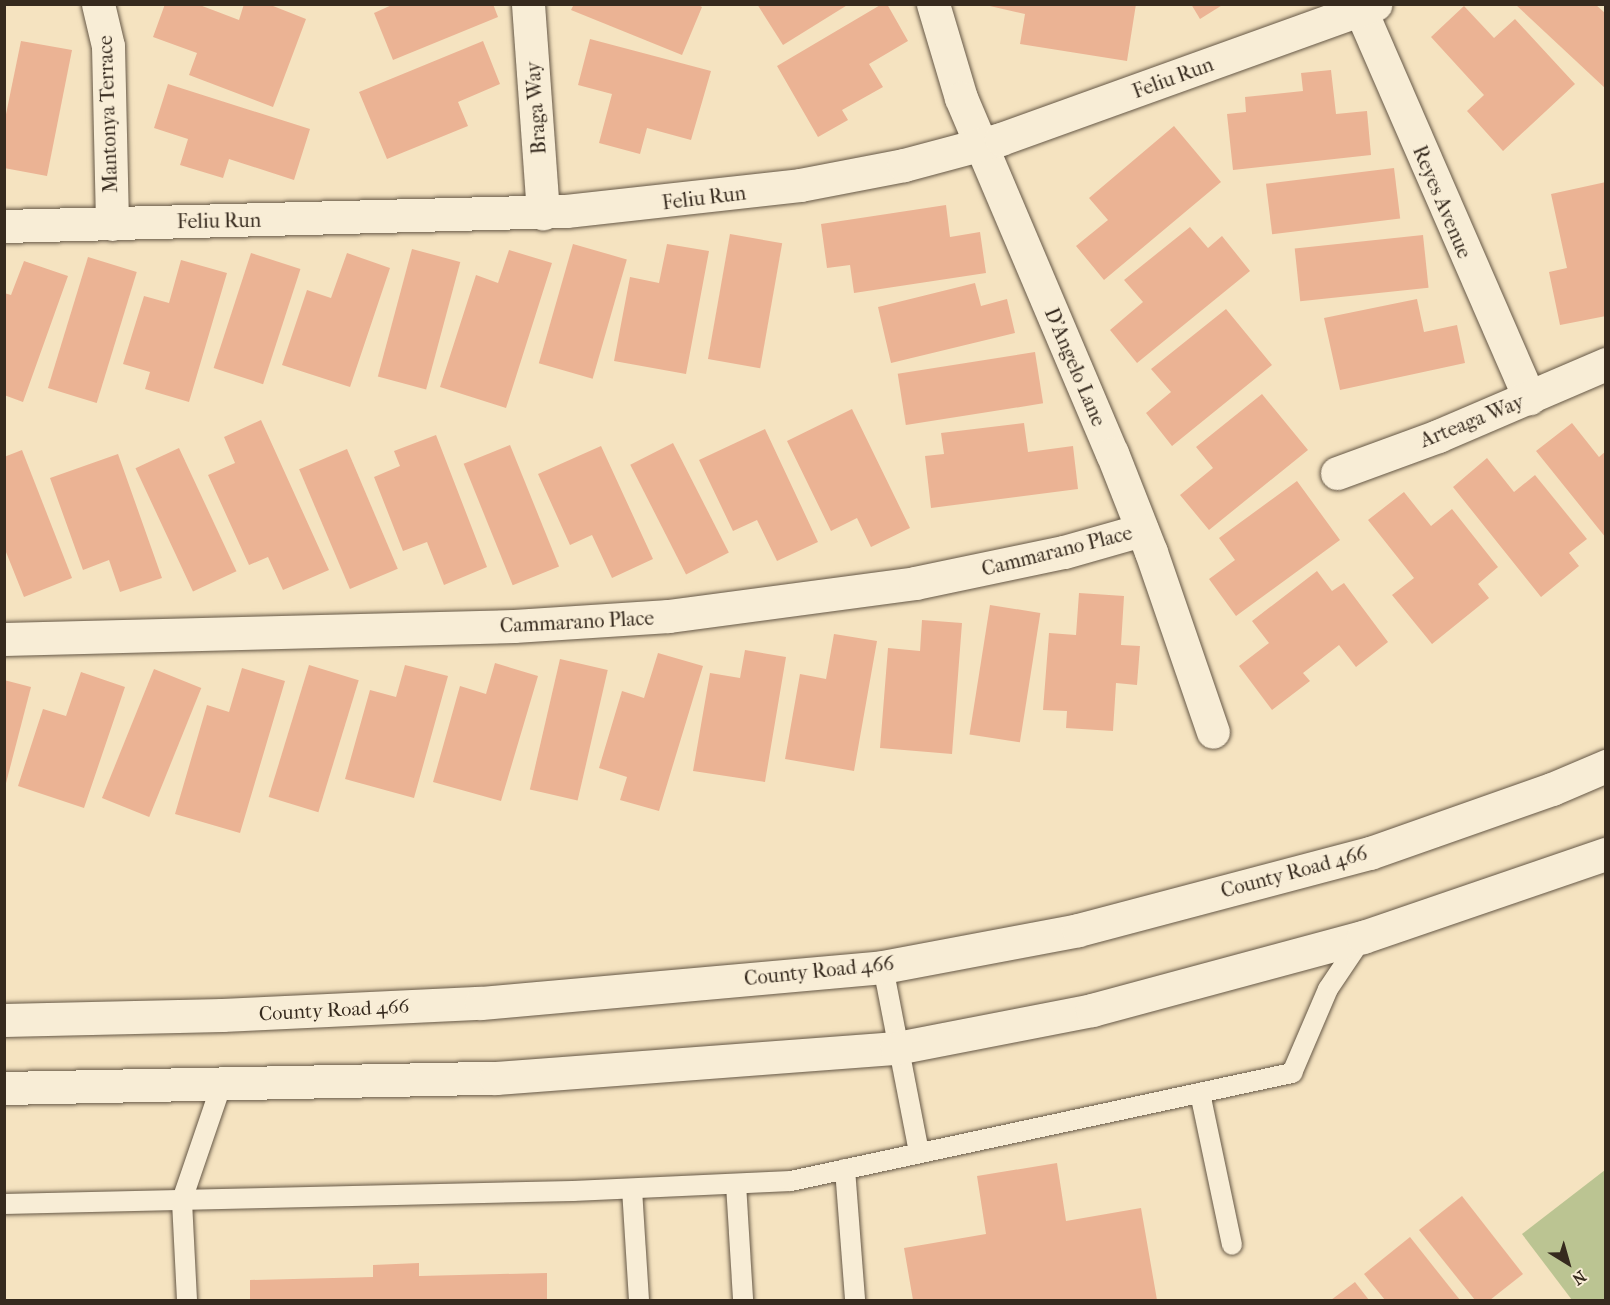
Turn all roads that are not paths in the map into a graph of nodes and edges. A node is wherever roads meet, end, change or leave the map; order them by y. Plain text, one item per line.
1 (98, 4) edge
2 (528, 4) edge
3 (933, 4) edge
4 (1364, 6) edge
5 (981, 144) junction
6 (543, 213) junction
7 (112, 224) junction
8 (4, 226) edge
9 (1605, 364) edge
10 (1529, 398) junction
11 (1338, 473) dead end
12 (1142, 530) junction
13 (4, 639) edge
14 (1213, 732) dead end
15 (1605, 766) edge
16 (1605, 854) edge
17 (1363, 937) junction
18 (883, 967) junction
19 (4, 1020) edge
20 (897, 1048) junction
21 (222, 1083) junction
22 (4, 1088) edge
23 (1200, 1093) junction
24 (919, 1154) junction
25 (845, 1169) junction
26 (736, 1184) junction
27 (632, 1189) junction
28 (182, 1200) junction
29 (4, 1204) edge
30 (1232, 1245) dead end
31 (187, 1300) edge
32 (639, 1300) edge
33 (743, 1300) edge
34 (855, 1300) edge

1 - 7 street, Mantonya Terrace
2 - 6 street, Braga Way
3 - 5 street, D'Angelo Lane
4 - 5 street, Feliu Run
4 - 10 street, Reyes Avenue
5 - 6 street, Feliu Run
5 - 12 street, D'Angelo Lane
6 - 7 street, Feliu Run
7 - 8 street, Feliu Run
9 - 10 street, Arteaga Way
10 - 11 street, Arteaga Way
12 - 13 street, Cammarano Place
12 - 14 street, D'Angelo Lane
15 - 18 street, County Road 466
16 - 17 street
17 - 20 street
17 - 23 lane
18 - 19 street, County Road 466
18 - 20 lane
20 - 21 street
20 - 24 lane
21 - 22 street
21 - 28 lane
23 - 24 lane
23 - 30 lane
24 - 25 lane
25 - 26 lane
25 - 34 lane
26 - 27 lane
26 - 33 lane
27 - 28 lane
27 - 32 lane
28 - 29 lane
28 - 31 lane

